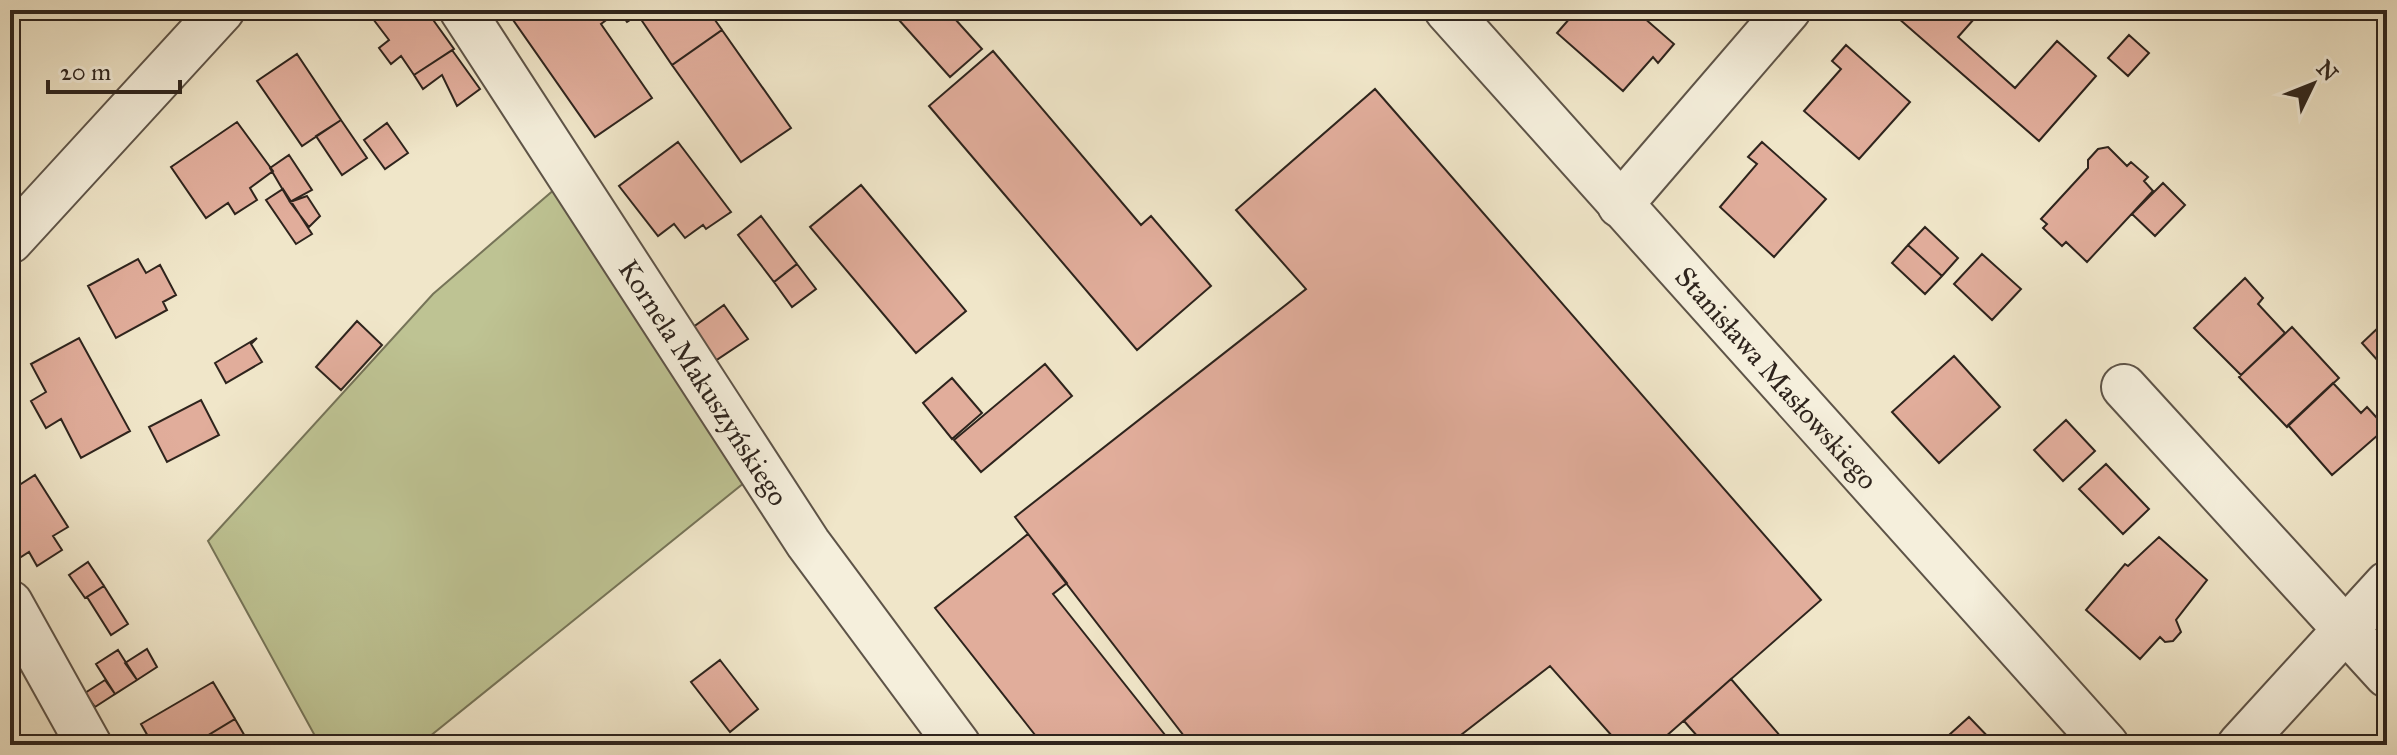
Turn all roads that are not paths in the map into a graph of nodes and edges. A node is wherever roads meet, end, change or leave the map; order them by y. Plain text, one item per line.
1 (222, 10) edge
2 (462, 10) edge
3 (1447, 10) edge
4 (1788, 10) edge
5 (1620, 205) junction
6 (10, 241) edge
7 (2124, 387) dead end
8 (2387, 584) edge
9 (10, 603) edge
10 (2345, 631) junction
11 (2387, 675) edge
12 (89, 745) edge
13 (958, 745) edge
14 (2106, 745) edge
15 (2240, 745) edge

1 - 6 street
2 - 13 street, Kornela Makuszyńskiego
3 - 5 street, Stanisława Masłowskiego
4 - 5 street
5 - 14 street, Stanisława Masłowskiego
7 - 10 street
8 - 10 street
9 - 12 street
10 - 11 street
10 - 15 street

